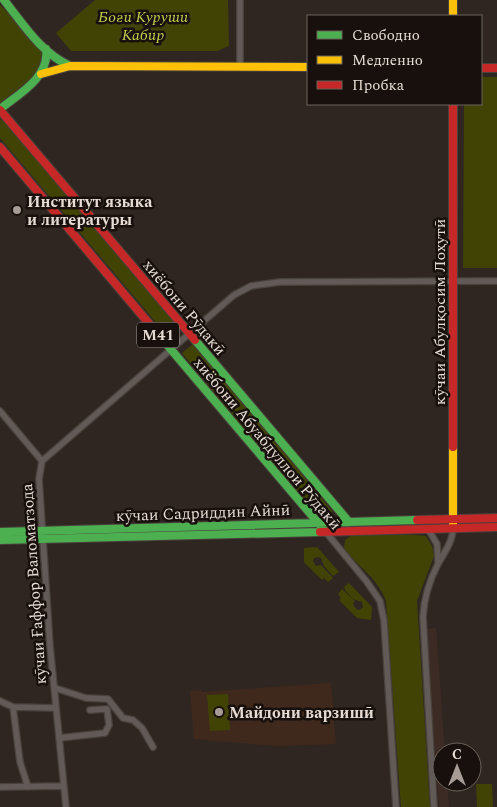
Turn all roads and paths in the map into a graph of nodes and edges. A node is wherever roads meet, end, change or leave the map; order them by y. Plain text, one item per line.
1 (4, 0) edge
2 (240, 0) edge
3 (453, 0) edge
4 (453, 15) edge
5 (46, 49) junction
6 (70, 66) junction
7 (240, 67) junction
8 (307, 68) edge
9 (482, 68) edge
10 (497, 68) edge
11 (41, 74) junction
12 (453, 105) edge
13 (0, 109) edge
14 (0, 147) edge
15 (497, 281) edge
16 (453, 282) junction
17 (190, 334) junction
18 (172, 350) junction
19 (0, 411) edge
20 (42, 461) junction
21 (497, 518) edge
22 (422, 520) junction
23 (317, 522) junction
24 (349, 522) junction
25 (453, 524) junction
26 (196, 526) junction
27 (497, 527) edge
28 (428, 528) junction
29 (42, 530) junction
30 (324, 531) junction
31 (0, 532) edge
32 (196, 534) junction
33 (43, 539) junction
34 (0, 540) edge
35 (438, 564) junction
36 (54, 688) junction
37 (0, 701) edge
38 (13, 707) junction
39 (56, 708) junction
40 (90, 710) dead end
41 (59, 738) junction
42 (153, 747) dead end
43 (64, 786) junction
44 (0, 787) edge
45 (28, 787) junction
46 (66, 807) edge
47 (396, 807) edge
48 (434, 807) edge

1 - 5 main road
2 - 7 street
3 - 4 main road
5 - 6 main road
5 - 11 main road
6 - 7 main road
6 - 11 main road
7 - 8 main road
9 - 10 main road
11 - 13 main road
12 - 16 main road, кӯчаи Абулқосим Лоҳутӣ
13 - 17 main road, хиёбони Рӯдакӣ / M41
14 - 18 main road, хиёбони Абуабдуллои Рӯдакӣ / M41
15 - 16 street, кӯчаи Ғаффор Валоматзода
16 - 17 street, кӯчаи Ғаффор Валоматзода
16 - 25 main road, кӯчаи Абулқосим Лоҳутӣ
17 - 18 street, кӯчаи Ғаффор Валоматзода
17 - 24 main road, хиёбони Рӯдакӣ / M41
18 - 20 street, кӯчаи Ғаффор Валоматзода
18 - 23 main road, хиёбони Абуабдуллои Рӯдакӣ / M41
19 - 20 street
20 - 29 street, кӯчаи Ғаффор Валоматзода
21 - 25 main road, кӯчаи Садриддин Айнӣ
22 - 24 main road, кӯчаи Садриддин Айнӣ
22 - 25 main road, кӯчаи Садриддин Айнӣ
22 - 28 street
23 - 24 main road, кӯчаи Садриддин Айнӣ
23 - 26 main road, кӯчаи Садриддин Айнӣ
23 - 30 main road, хиёбони Абуабдуллои Рӯдакӣ
25 - 27 main road, кӯчаи Садриддин Айнӣ
25 - 28 main road, кӯчаи Садриддин Айнӣ
25 - 35 street
26 - 29 main road, кӯчаи Садриддин Айнӣ
26 - 32 street
28 - 30 main road, кӯчаи Садриддин Айнӣ
28 - 35 street
29 - 31 main road, кӯчаи Садриддин Айнӣ
29 - 33 street, кӯчаи Ғаффор Валоматзода
30 - 32 main road, кӯчаи Садриддин Айнӣ
30 - 47 street, хиёбони Абуабдуллои Рӯдакӣ
32 - 33 main road, кӯчаи Садриддин Айнӣ
33 - 34 main road, кӯчаи Садриддин Айнӣ
33 - 36 street, кӯчаи Ғаффор Валоматзода
35 - 48 street
36 - 39 street, кӯчаи Ғаффор Валоматзода
36 - 42 street
37 - 38 street
38 - 39 street
38 - 45 street
39 - 41 street, кӯчаи Ғаффор Валоматзода
40 - 41 street
41 - 43 street, кӯчаи Ғаффор Валоматзода
43 - 45 street
43 - 46 street, кӯчаи Ғаффор Валоматзода
44 - 45 street

